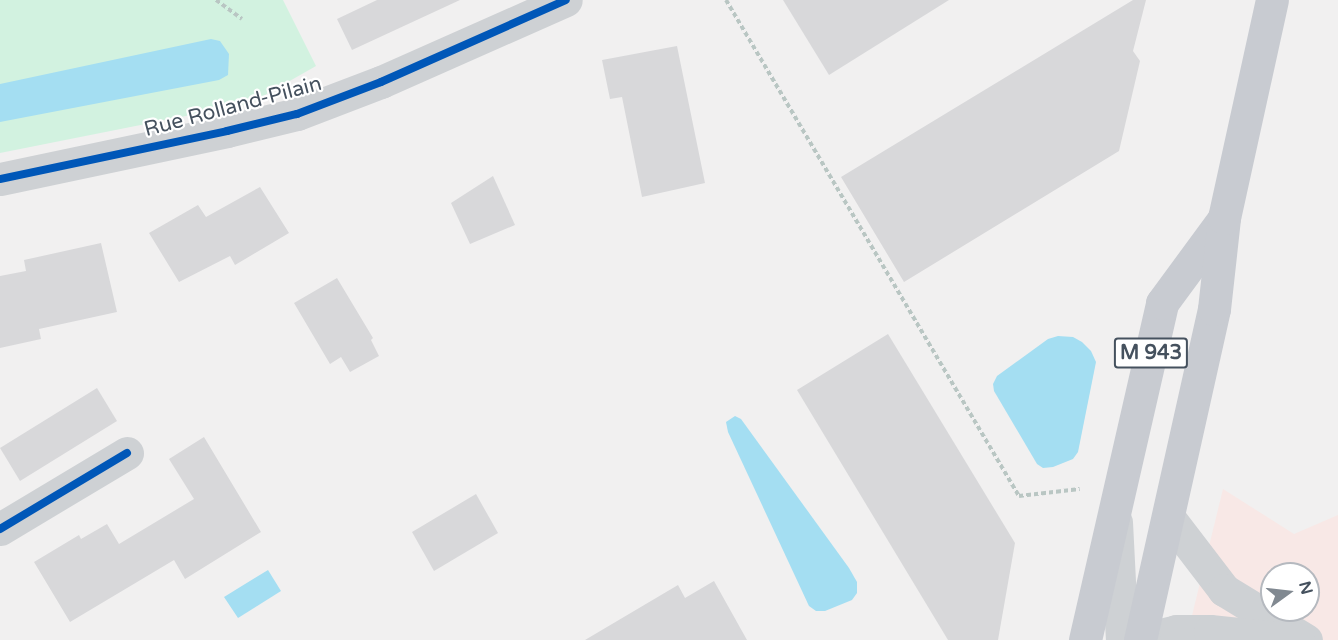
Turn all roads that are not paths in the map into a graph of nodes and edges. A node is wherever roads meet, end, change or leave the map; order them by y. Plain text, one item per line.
1 (566, 0) edge
2 (1272, 0) edge
3 (0, 180) edge
4 (1224, 218) junction
5 (127, 453) dead end
6 (1116, 506) junction
7 (1169, 518) junction
8 (0, 529) edge
9 (1085, 640) edge
10 (1137, 640) edge
11 (1305, 640) edge

1 - 3 street, Rue Rolland-Pilain
2 - 4 main road, M 943
4 - 6 main road, M 943
4 - 7 main road, M 943
5 - 8 street
6 - 9 main road, M 943
6 - 10 street
7 - 10 main road, M 943
7 - 11 street
10 - 11 street

